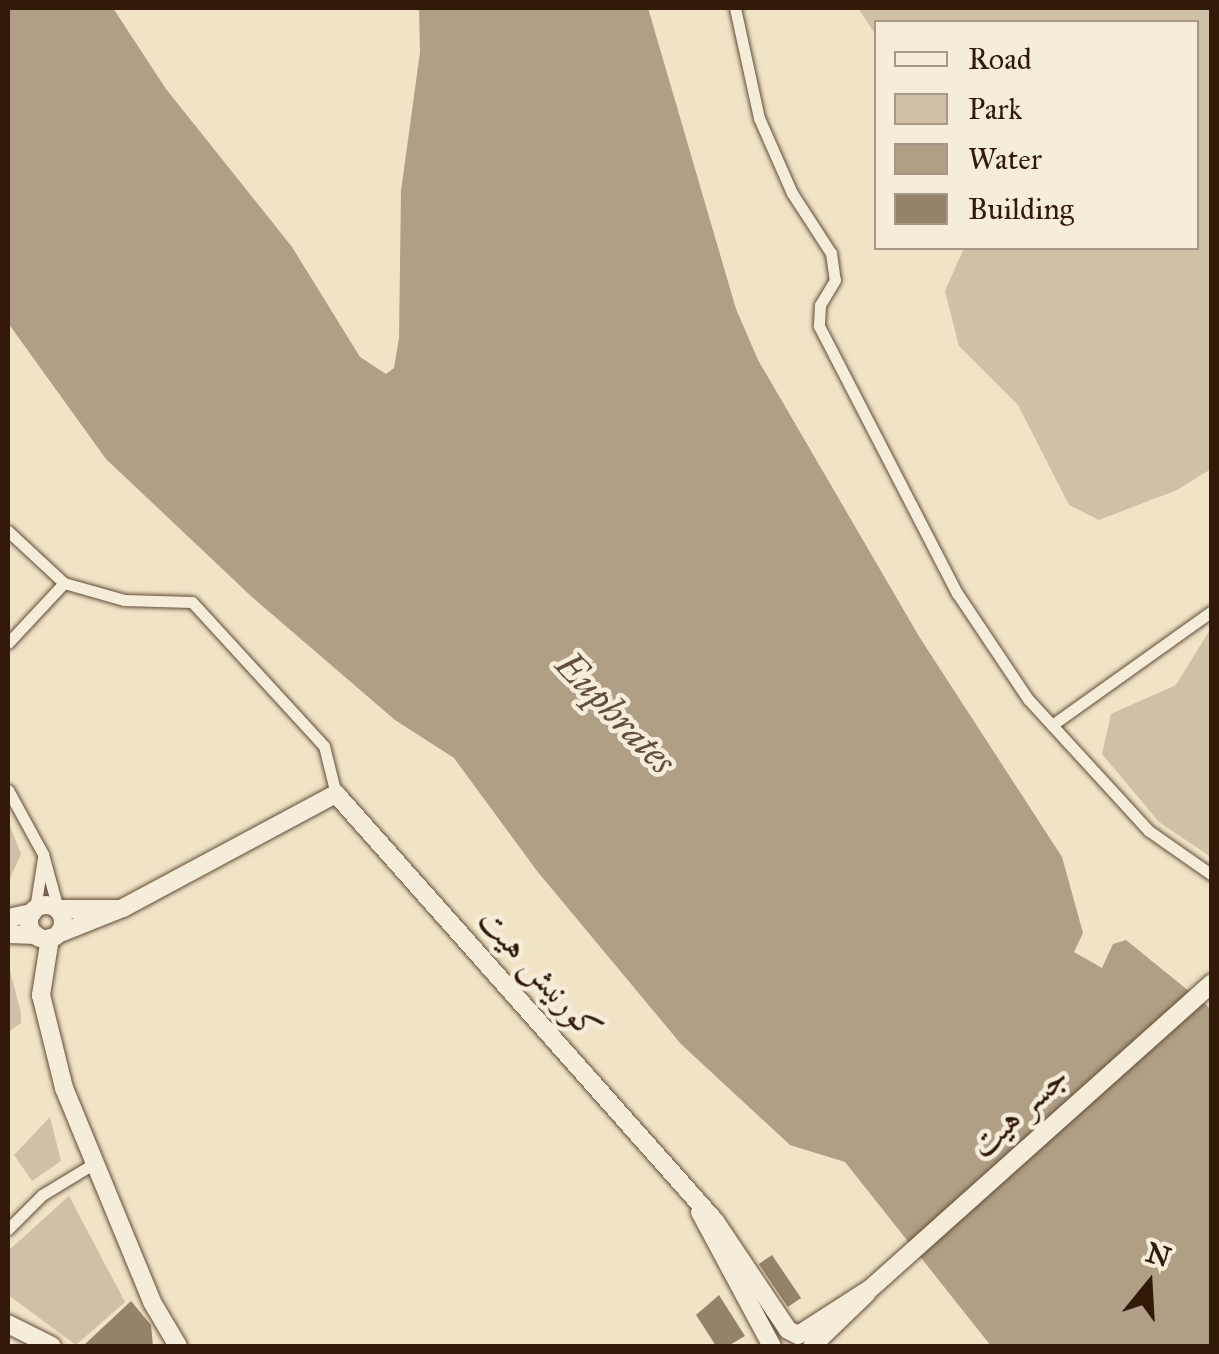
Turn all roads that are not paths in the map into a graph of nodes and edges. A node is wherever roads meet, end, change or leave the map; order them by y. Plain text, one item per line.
1 (734, 8) edge
2 (8, 530) edge
3 (64, 583) junction
4 (1212, 611) edge
5 (8, 642) edge
6 (1052, 725) junction
7 (8, 790) edge
8 (336, 794) junction
9 (43, 854) junction
10 (1212, 875) edge
11 (123, 908) junction
12 (58, 909) junction
13 (33, 911) junction
14 (8, 918) edge
15 (8, 934) edge
16 (48, 936) junction
17 (1212, 982) edge
18 (93, 1164) junction
19 (694, 1198) junction
20 (8, 1229) edge
21 (870, 1288) junction
22 (8, 1324) edge
23 (176, 1345) edge
24 (52, 1346) edge
25 (772, 1346) edge
26 (812, 1346) edge

1 - 6 street
2 - 3 street
3 - 5 street
3 - 8 street
4 - 6 street
6 - 10 street
7 - 9 street
8 - 11 street
8 - 19 street, كورنيش هيت
9 - 12 street
9 - 13 street
11 - 12 street
11 - 16 street
12 - 13 street
12 - 16 street
13 - 14 street
13 - 16 street
15 - 16 street
16 - 18 street
17 - 21 street, جسر هيت
18 - 20 street
18 - 23 street
19 - 21 street, كورنيش هيت
19 - 25 street, كورنيش هيت
21 - 26 street
22 - 24 street

